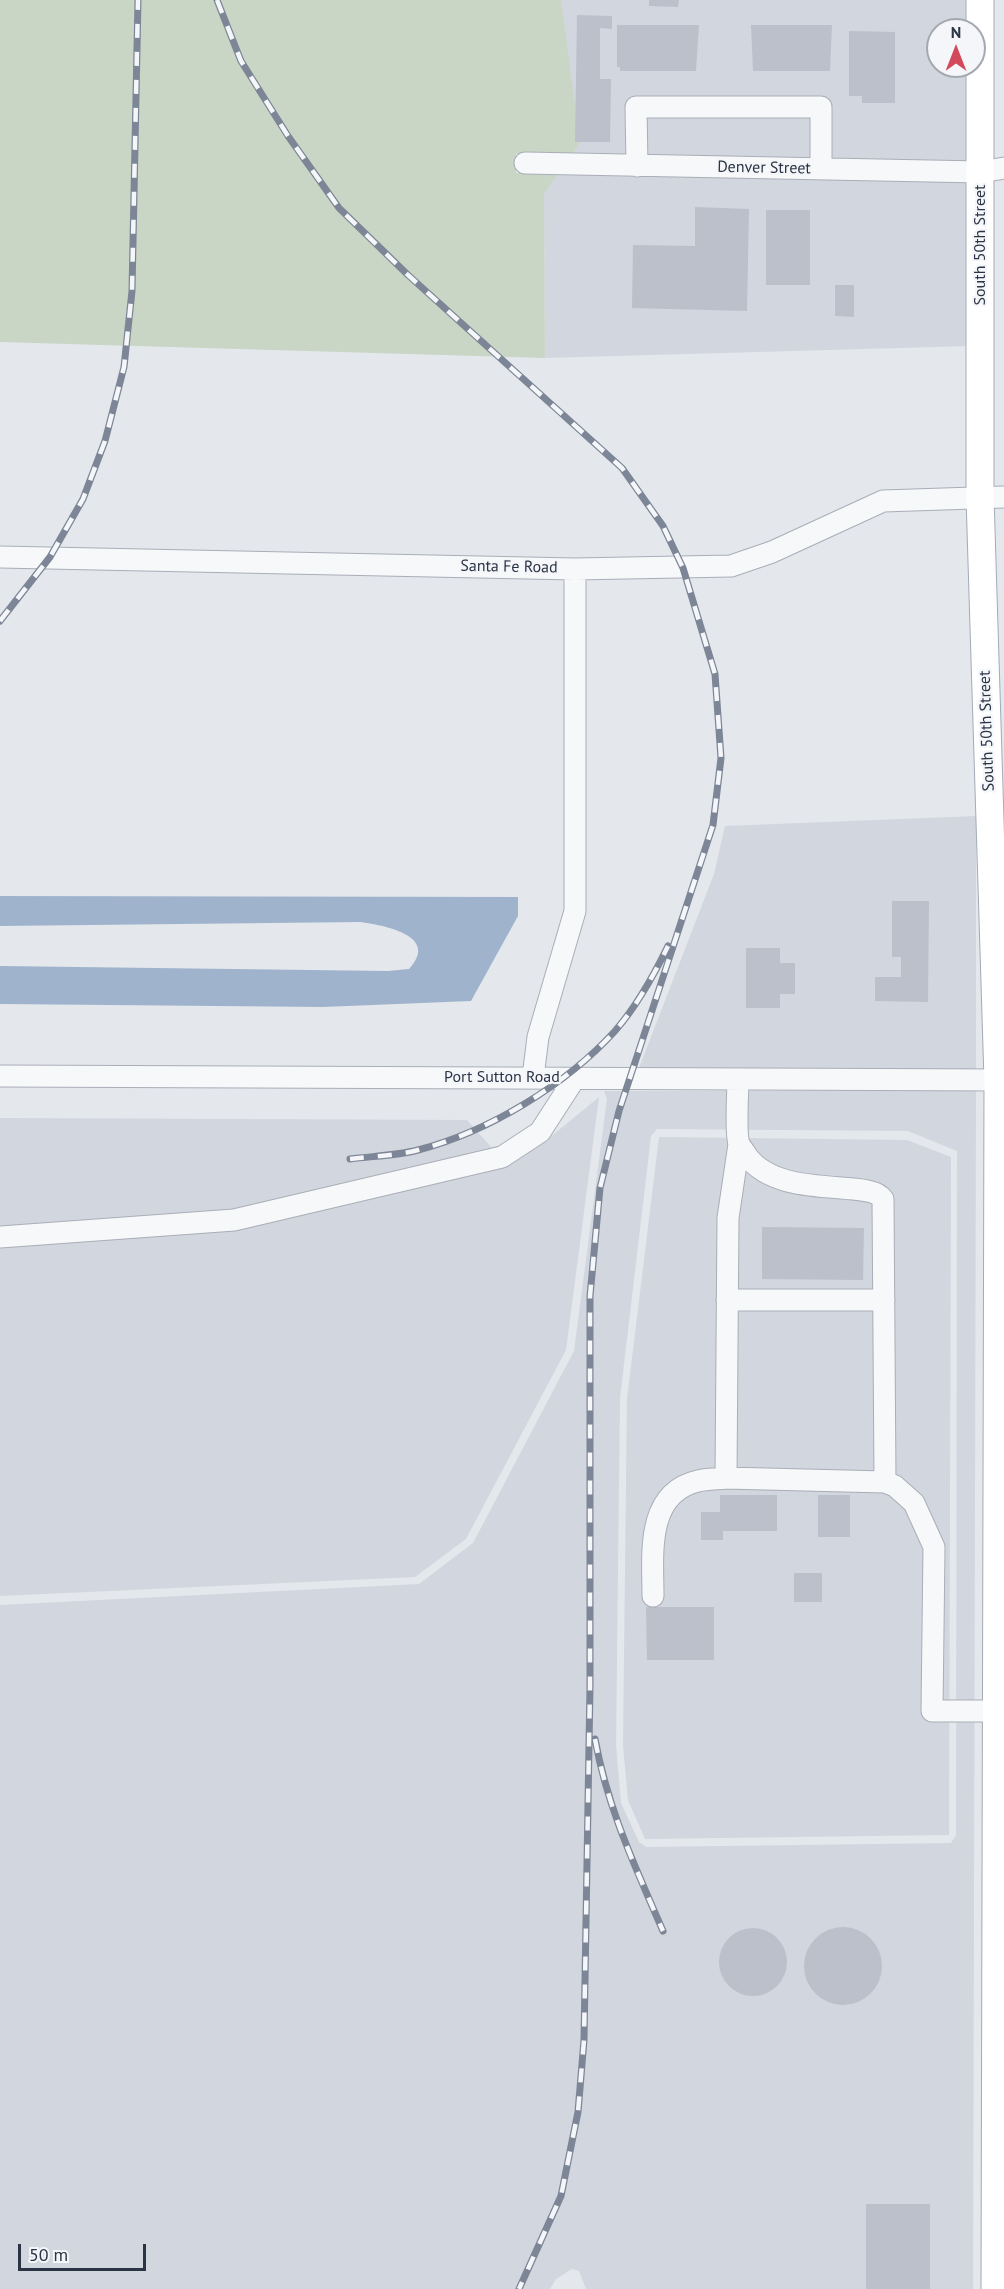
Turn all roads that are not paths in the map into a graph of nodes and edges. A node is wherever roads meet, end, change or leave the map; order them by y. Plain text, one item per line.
1 (980, 0) edge
2 (525, 163) dead end
3 (638, 166) junction
4 (822, 169) junction
5 (992, 170) edge
6 (992, 497) edge
7 (0, 556) edge
8 (575, 569) junction
9 (0, 1076) edge
10 (533, 1077) junction
11 (575, 1078) junction
12 (738, 1079) junction
13 (1001, 1080) edge
14 (739, 1144) junction
15 (0, 1237) edge
16 (727, 1300) junction
17 (884, 1300) junction
18 (726, 1478) junction
19 (885, 1482) junction
20 (653, 1596) dead end
21 (996, 1711) junction
22 (995, 2289) edge

1 - 5 main road, South 50th Street
2 - 3 street, Denver Street
3 - 4 street, Denver Street
3 - 4 street
4 - 5 street, Denver Street
5 - 6 main road, South 50th Street
6 - 8 street, Santa Fe Road
6 - 13 main road, South 50th Street
7 - 8 street, Santa Fe Road
8 - 10 street
9 - 10 street, Port Sutton Road
10 - 11 street, Port Sutton Road
11 - 12 street, Port Sutton Road
11 - 15 street
12 - 13 street, Port Sutton Road
12 - 14 street
13 - 21 main road, South 50th Street
14 - 16 street
14 - 17 street
16 - 17 street
16 - 18 street
17 - 19 street
18 - 19 street
18 - 20 street
19 - 21 street
21 - 22 main road, South 50th Street

